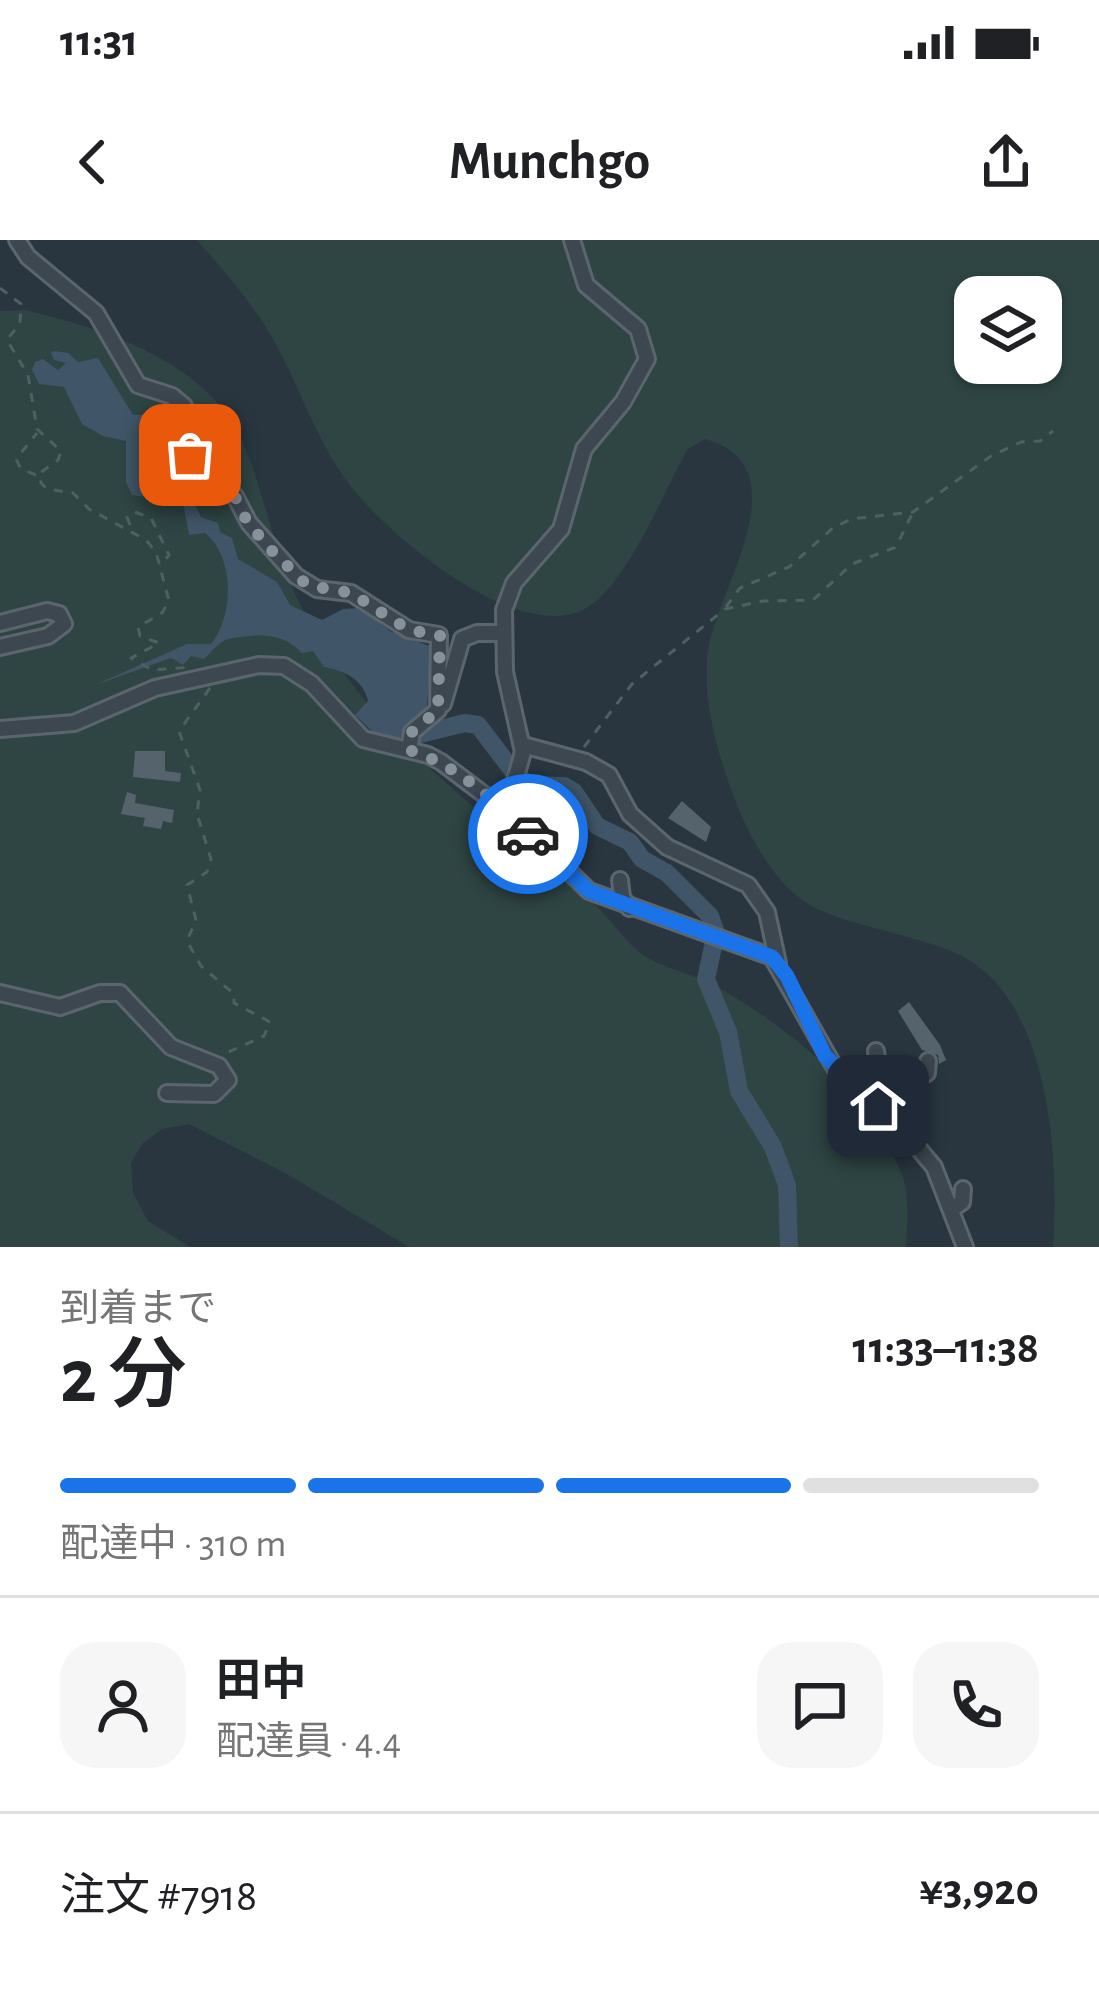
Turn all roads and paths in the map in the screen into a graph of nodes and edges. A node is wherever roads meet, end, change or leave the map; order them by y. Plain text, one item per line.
1 (17, 240) edge
2 (572, 240) edge
3 (0, 288) edge
4 (1053, 431) dead end
5 (39, 432) junction
6 (39, 476) junction
7 (913, 512) junction
8 (135, 531) junction
9 (160, 566) junction
10 (725, 609) junction
11 (0, 623) edge
12 (502, 633) junction
13 (0, 647) edge
14 (206, 670) junction
15 (437, 712) junction
16 (0, 728) edge
17 (523, 745) junction
18 (409, 750) junction
19 (577, 759) junction
20 (506, 812) junction
21 (689, 844) dead end
22 (699, 861) junction
23 (620, 880) dead end
24 (629, 908) junction
25 (778, 963) junction
26 (0, 993) edge
27 (876, 1051) dead end
28 (928, 1060) dead end
29 (208, 1061) junction
30 (167, 1094) dead end
31 (878, 1106) junction
32 (902, 1128) junction
33 (963, 1189) dead end
34 (952, 1209) junction
35 (965, 1247) edge

1 - 15 street
2 - 12 street
3 - 5 path
4 - 7 path
5 - 6 path
5 - 6 path
6 - 8 path
7 - 10 path
7 - 10 path
8 - 9 path
8 - 9 path
9 - 14 path
10 - 19 path
11 - 13 street
12 - 15 street
12 - 17 street
14 - 16 street
14 - 18 street
14 - 29 path
15 - 18 street
17 - 19 street
17 - 20 street
18 - 20 street
19 - 22 street
20 - 24 street
21 - 22 street
22 - 25 street
23 - 24 street
24 - 25 street
25 - 31 street
26 - 29 street
27 - 31 street
28 - 32 street
29 - 30 street
31 - 32 street
32 - 34 street
33 - 34 street
34 - 35 street

